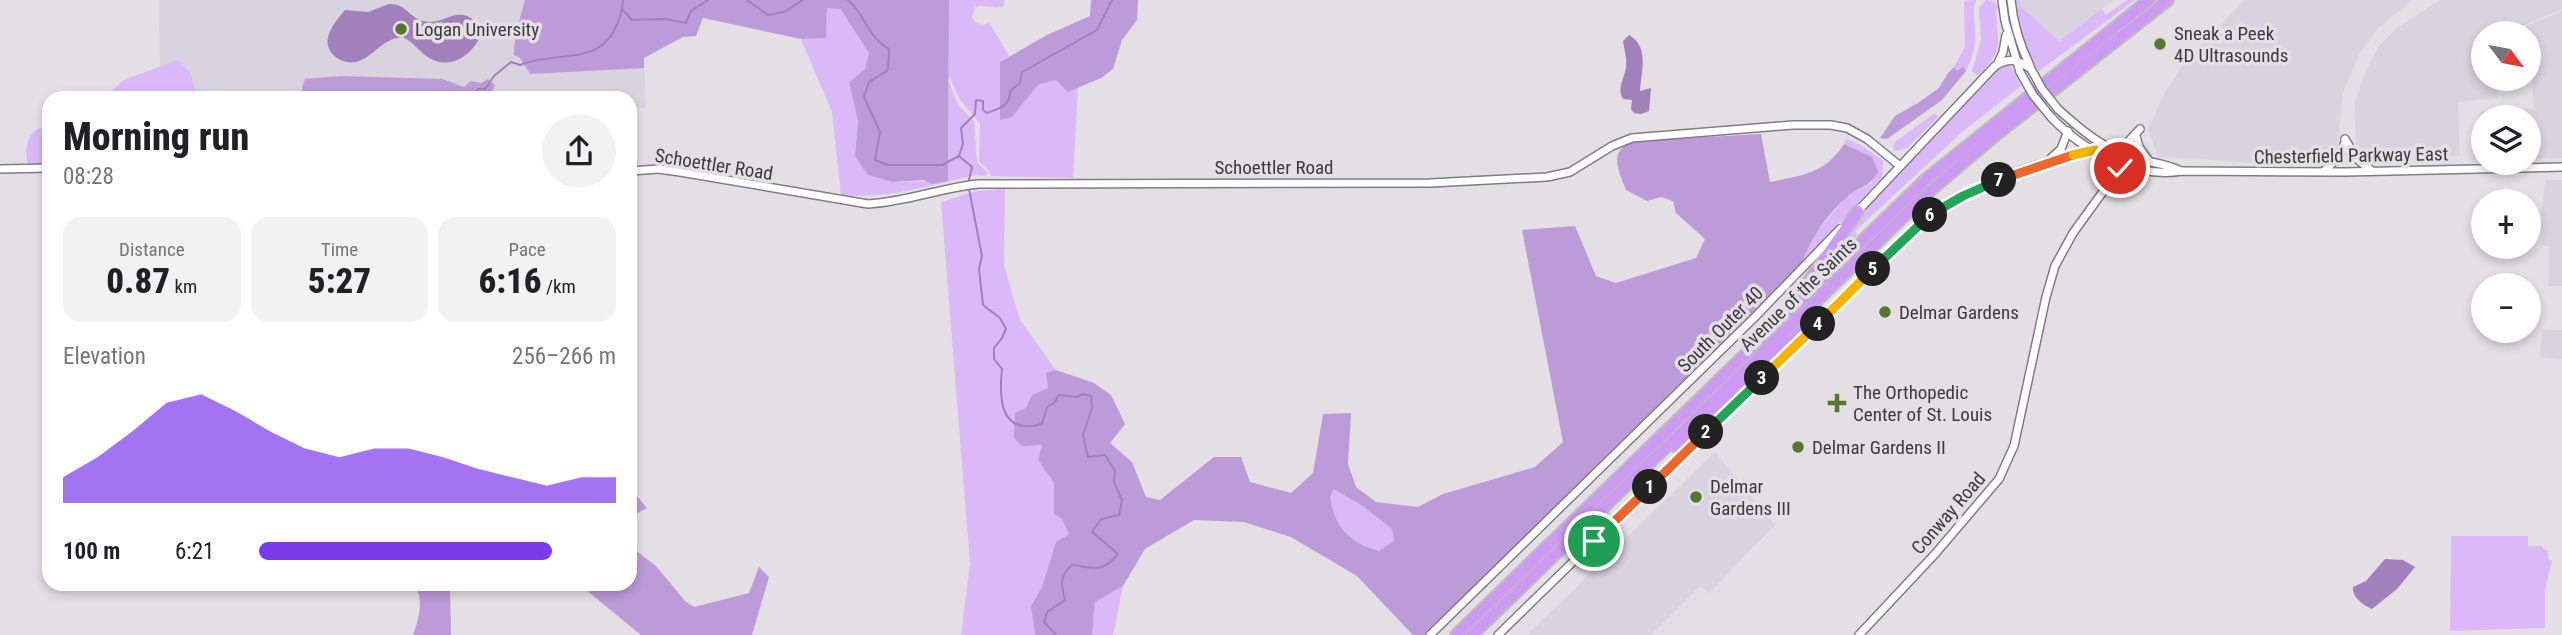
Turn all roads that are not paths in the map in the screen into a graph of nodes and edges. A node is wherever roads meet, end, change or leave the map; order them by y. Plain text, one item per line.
1 (2002, 0) edge
2 (2011, 0) edge
3 (2149, 0) edge
4 (2168, 0) edge
5 (2006, 23) junction
6 (2015, 60) junction
7 (1995, 66) junction
8 (2029, 67) junction
9 (2066, 116) junction
10 (2068, 132) junction
11 (2107, 146) junction
12 (2096, 151) junction
13 (2150, 162) junction
14 (2044, 163) junction
15 (2123, 164) junction
16 (1900, 166) junction
17 (2562, 167) edge
18 (42, 168) edge
19 (0, 169) edge
20 (637, 170) edge
21 (2148, 171) junction
22 (2182, 171) junction
23 (2372, 171) junction
24 (2323, 172) junction
25 (2105, 188) junction
26 (1857, 211) junction
27 (1787, 312) junction
28 (1827, 314) junction
29 (1647, 465) junction
30 (1430, 635) edge
31 (1456, 635) edge
32 (1472, 635) edge
33 (1498, 635) edge
34 (1859, 635) edge

1 - 5 street, Chesterfield Parkway East
2 - 8 street, Chesterfield Parkway East
3 - 27 highway, Avenue of the Saints
4 - 29 highway, Avenue of the Saints
5 - 6 street, Chesterfield Parkway East
5 - 7 street
6 - 7 street, South Outer 40
6 - 8 street
6 - 10 street, Chesterfield Parkway East, bridge
7 - 16 street, South Outer 40
8 - 9 street, Chesterfield Parkway East, bridge
9 - 10 street
9 - 11 street, Chesterfield Parkway East
10 - 12 street, Chesterfield Parkway East
10 - 14 street
11 - 13 street, Chesterfield Parkway East
11 - 13 street
12 - 14 street
12 - 15 street, Chesterfield Parkway East
12 - 25 street
13 - 22 street, Chesterfield Parkway East
14 - 28 street
15 - 21 street, Chesterfield Parkway East
15 - 25 street, Conway Road
16 - 20 street, Schoettler Road
16 - 26 street, South Outer 40
17 - 23 street, Chesterfield Parkway East
18 - 19 street
21 - 22 street, Chesterfield Parkway East
21 - 25 street
22 - 24 street, Chesterfield Parkway East
23 - 24 street, Chesterfield Parkway East
23 - 24 street
25 - 34 street, Conway Road
26 - 27 highway
26 - 30 street, South Outer 40
27 - 31 highway, Avenue of the Saints
28 - 29 highway
28 - 33 street
29 - 32 highway, Avenue of the Saints

